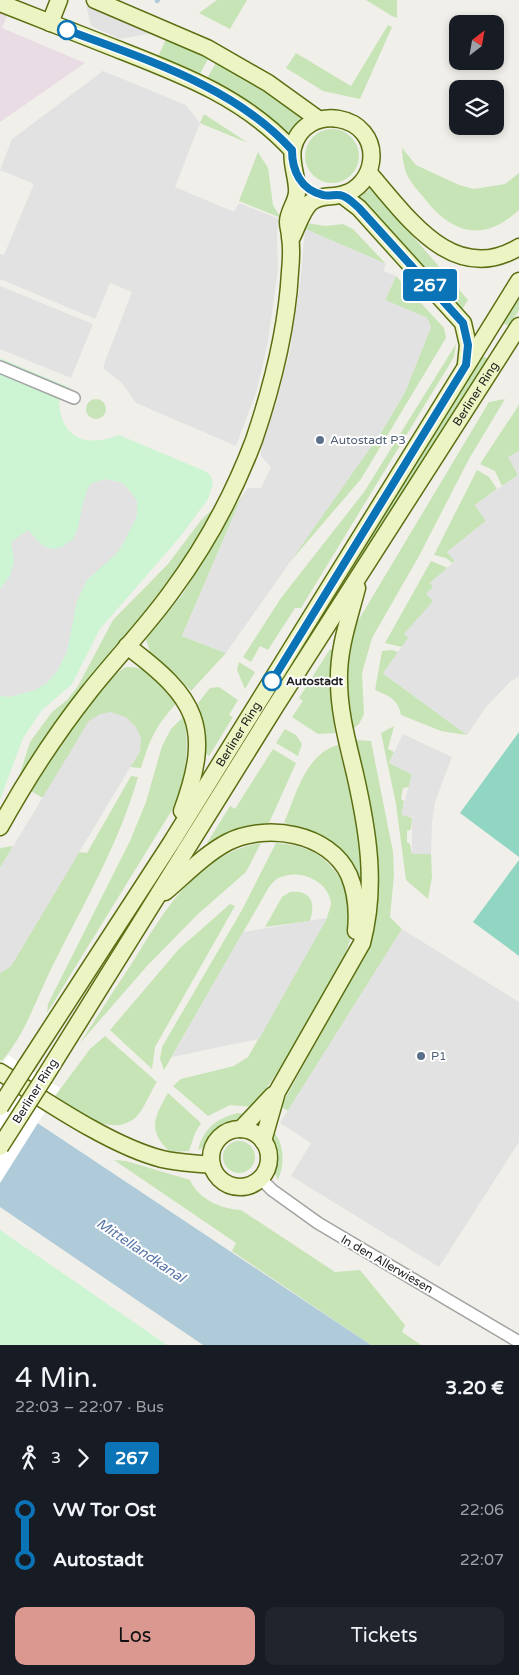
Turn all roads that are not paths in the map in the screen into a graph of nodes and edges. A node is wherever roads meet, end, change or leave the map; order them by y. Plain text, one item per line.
1 (59, 0) edge
2 (95, 0) edge
3 (5, 5) edge
4 (50, 23) junction
5 (318, 119) junction
6 (292, 150) junction
7 (368, 173) junction
8 (296, 176) junction
9 (342, 195) junction
10 (324, 196) junction
11 (291, 238) junction
12 (519, 247) edge
13 (519, 282) edge
14 (519, 326) edge
15 (466, 365) junction
16 (0, 367) edge
17 (74, 398) dead end
18 (362, 572) junction
19 (127, 646) junction
20 (0, 827) edge
21 (171, 843) junction
22 (152, 903) junction
23 (342, 979) junction
24 (0, 1072) edge
25 (277, 1092) junction
26 (0, 1107) edge
27 (242, 1129) junction
28 (263, 1141) junction
29 (0, 1147) edge
30 (212, 1165) junction
31 (260, 1178) junction
32 (519, 1342) edge

1 - 4 main road
2 - 5 main road
3 - 4 main road
4 - 6 main road
5 - 6 main road
5 - 7 main road
6 - 8 main road
7 - 9 main road
7 - 12 main road
8 - 10 main road
8 - 11 main road
9 - 10 main road
9 - 15 main road
10 - 11 main road
11 - 19 main road
13 - 15 main road, Berliner Ring
14 - 18 main road, Berliner Ring
15 - 21 main road, Berliner Ring
16 - 17 street
18 - 22 main road, Berliner Ring
18 - 23 main road
19 - 20 main road
19 - 21 main road
21 - 26 main road, Berliner Ring, bridge
22 - 23 main road
22 - 29 main road, Berliner Ring, bridge
23 - 25 main road
24 - 30 main road
25 - 27 main road
25 - 28 main road
27 - 28 main road
27 - 30 main road
28 - 31 main road
30 - 31 main road
31 - 32 street, In den Allerwiesen

